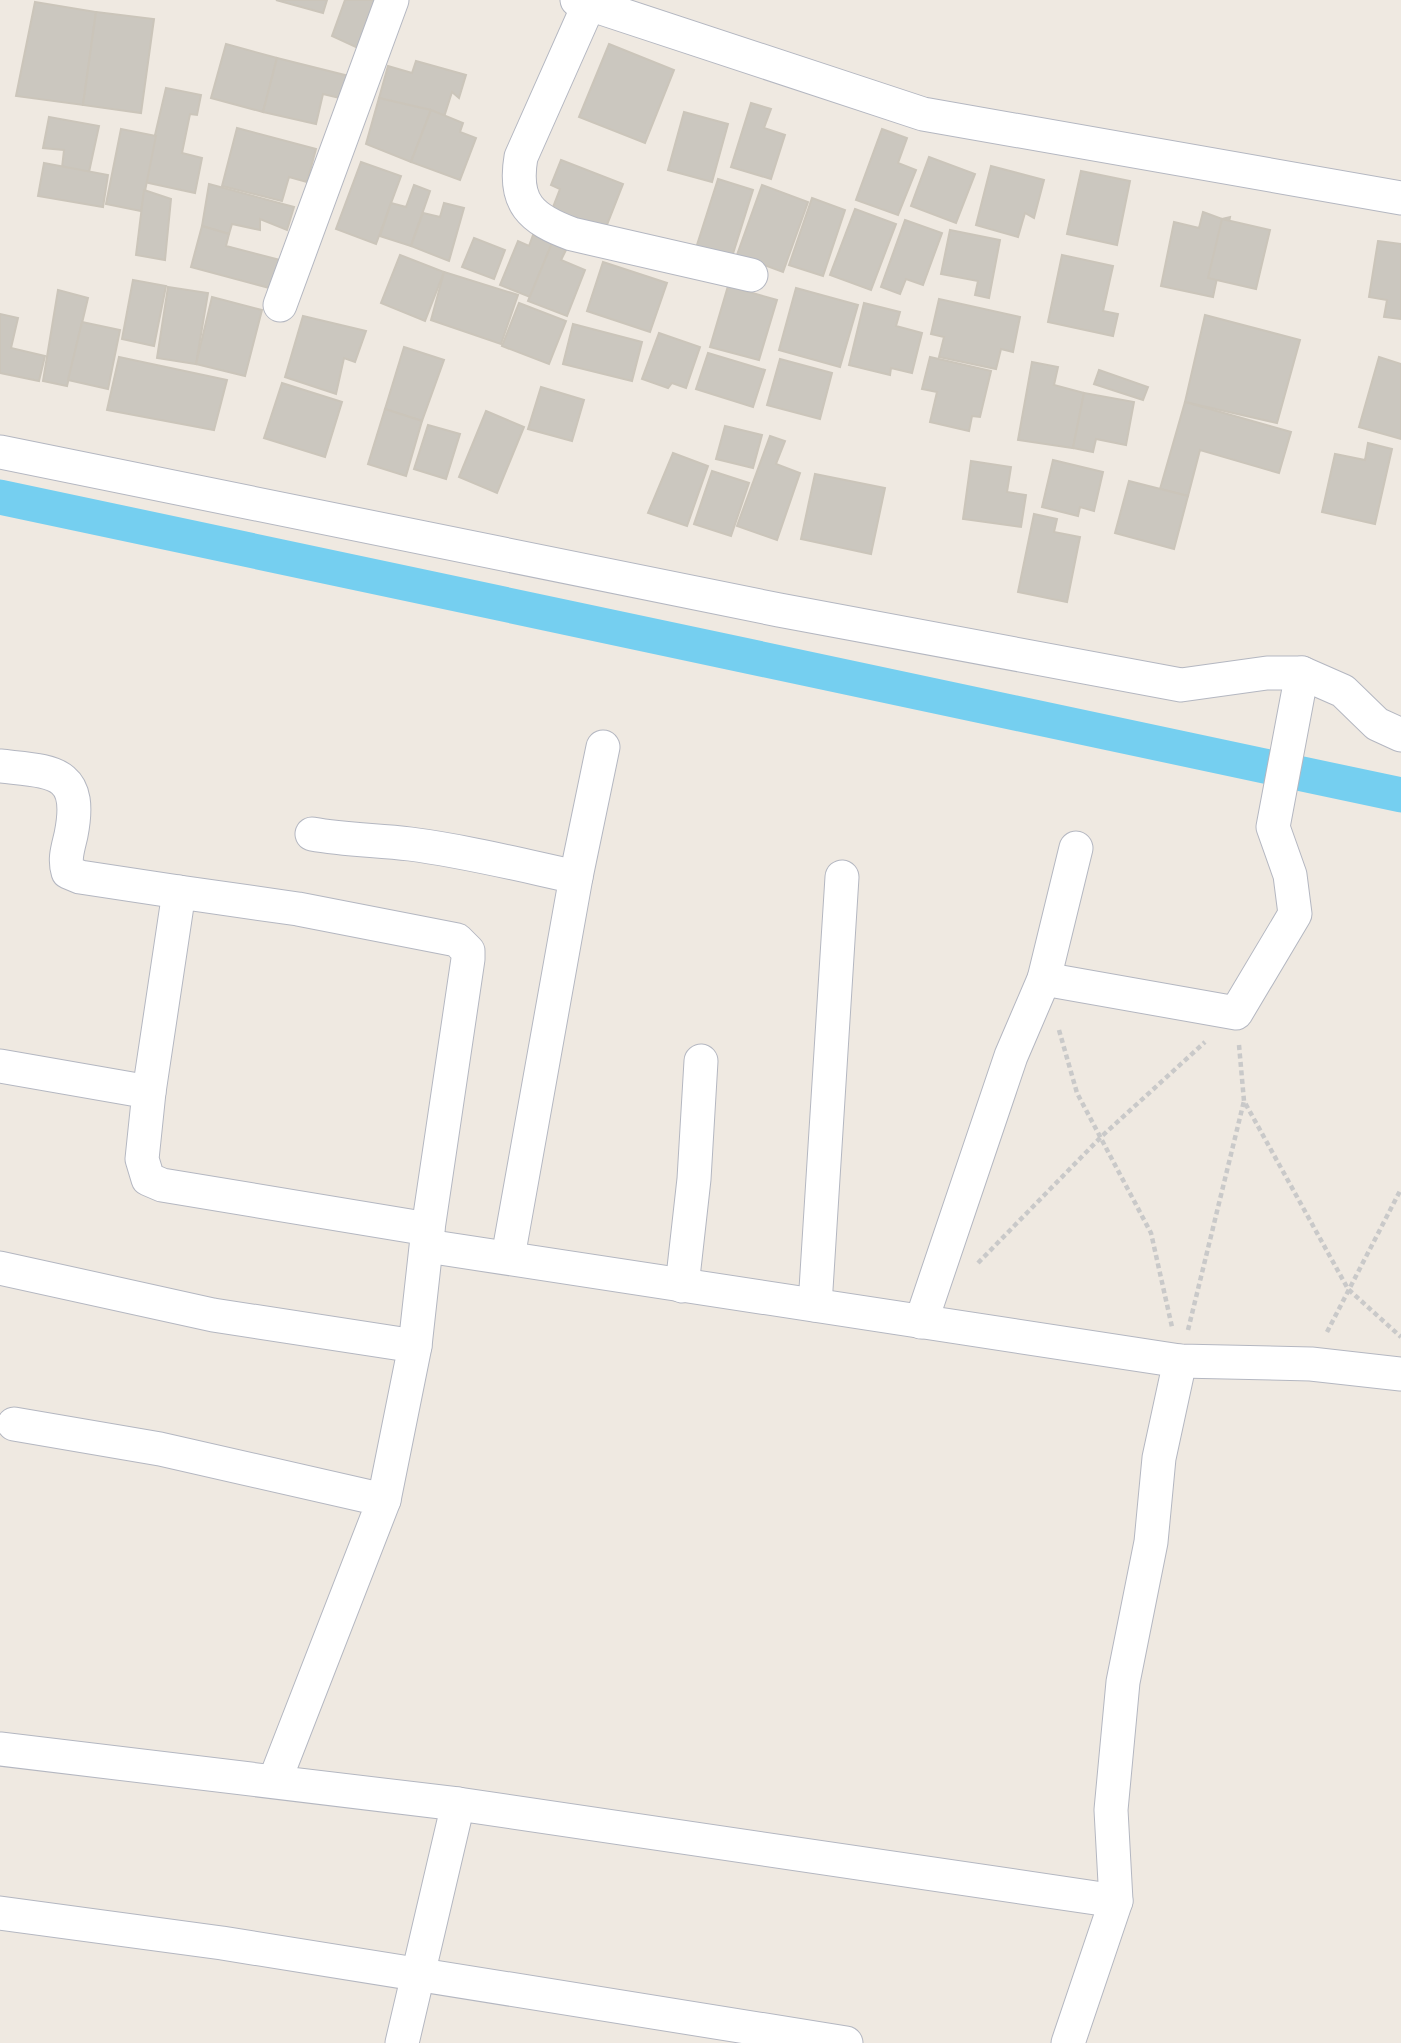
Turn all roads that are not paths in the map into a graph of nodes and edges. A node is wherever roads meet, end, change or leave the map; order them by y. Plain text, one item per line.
1 (392, 0) edge
2 (587, 1) edge
3 (1401, 198) edge
4 (751, 275) dead end
5 (280, 305) dead end
6 (0, 452) edge
7 (1301, 678) junction
8 (1401, 735) edge
9 (603, 747) dead end
10 (0, 766) edge
11 (312, 834) dead end
12 (1076, 848) dead end
13 (576, 877) junction
14 (842, 877) dead end
15 (179, 892) junction
16 (1044, 978) junction
17 (701, 1061) dead end
18 (0, 1066) edge
19 (149, 1092) junction
20 (428, 1237) junction
21 (508, 1257) junction
22 (0, 1268) edge
23 (682, 1286) junction
24 (815, 1305) junction
25 (921, 1322) junction
26 (415, 1346) junction
27 (1180, 1361) junction
28 (1401, 1374) edge
29 (14, 1424) dead end
30 (384, 1500) junction
31 (0, 1749) edge
32 (275, 1780) junction
33 (458, 1804) junction
34 (1116, 1901) junction
35 (0, 1913) edge
36 (420, 1976) junction
37 (1077, 2042) edge
38 (402, 2043) edge
39 (846, 2043) edge

1 - 5 street
2 - 3 street
2 - 4 street
6 - 7 street
7 - 8 street
7 - 16 street
9 - 13 street
10 - 15 street
11 - 13 street
12 - 16 street
13 - 21 street
14 - 24 street
15 - 19 street
15 - 20 street
16 - 25 street
17 - 23 street
18 - 19 street
19 - 20 street
20 - 21 street
20 - 26 street
21 - 23 street
22 - 26 street
23 - 24 street
24 - 25 street
25 - 27 street
26 - 30 street
27 - 28 street
27 - 34 street
29 - 30 street
30 - 32 street
31 - 32 street
32 - 33 street
33 - 34 street
33 - 36 street
34 - 37 street
35 - 36 street
36 - 38 street
36 - 39 street

